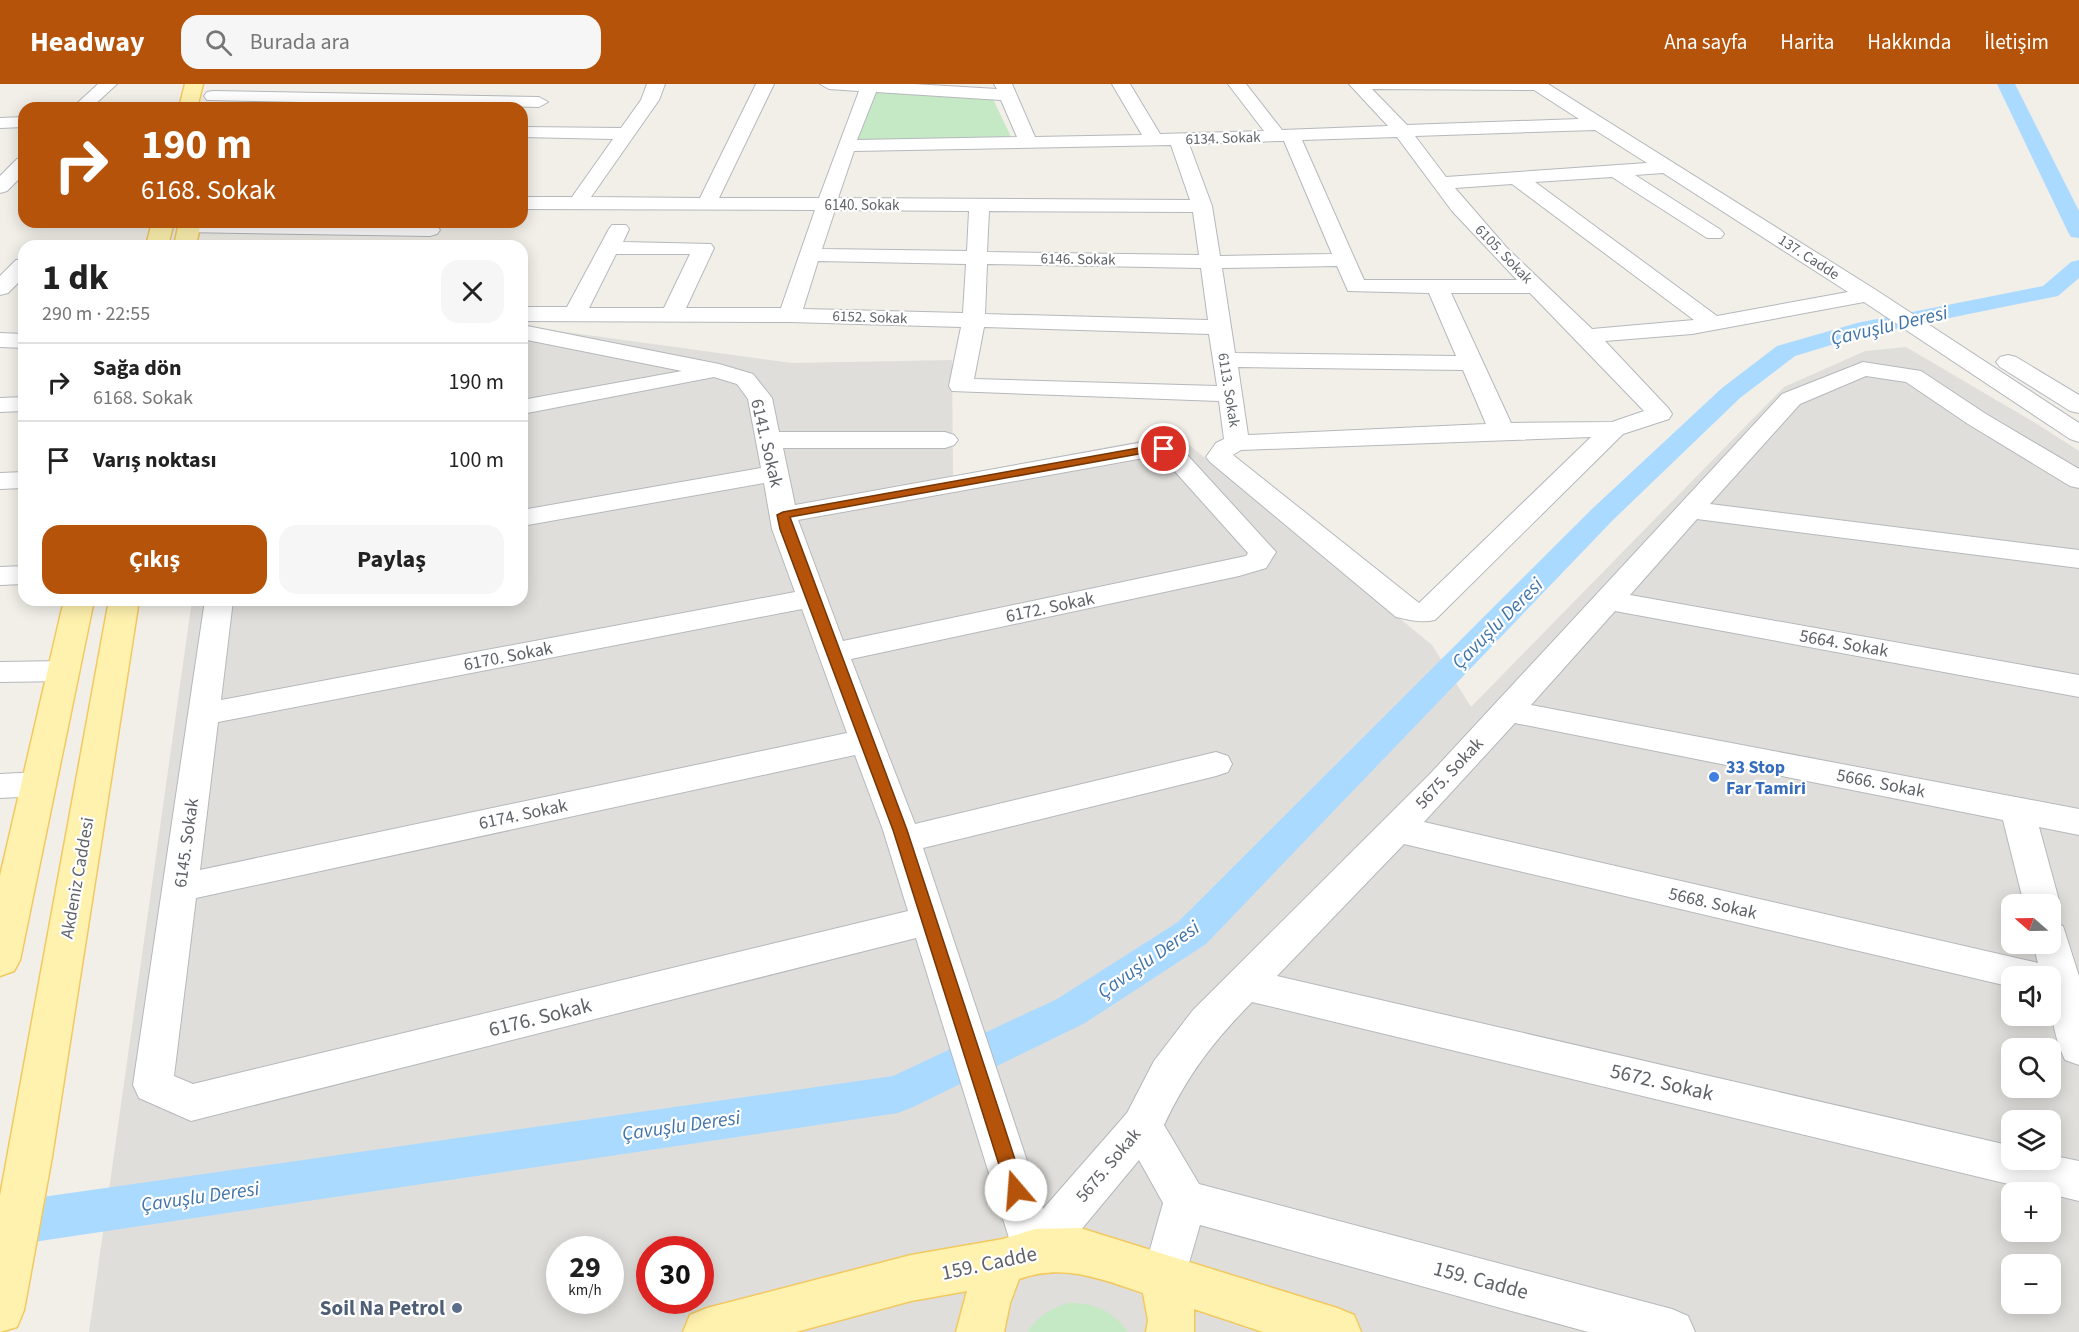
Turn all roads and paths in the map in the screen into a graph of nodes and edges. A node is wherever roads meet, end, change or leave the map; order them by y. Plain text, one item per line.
1 (108, 84) edge
2 (194, 84) edge
3 (656, 84) edge
4 (765, 84) edge
5 (829, 84) edge
6 (1121, 84) edge
7 (1237, 84) edge
8 (1360, 84) edge
9 (1562, 84) edge
10 (1538, 85) edge
11 (878, 86) edge
12 (1005, 89) edge
13 (213, 96) edge
14 (88, 102) edge
15 (190, 102) edge
16 (528, 113) edge
17 (18, 122) edge
18 (0, 123) edge
19 (1600, 124) junction
20 (528, 132) edge
21 (1402, 132) junction
22 (626, 134) junction
23 (1284, 136) junction
24 (1155, 140) junction
25 (1178, 140) junction
26 (1029, 143) junction
27 (846, 146) junction
28 (1667, 167) junction
29 (1616, 171) junction
30 (1517, 178) junction
31 (1441, 183) junction
32 (528, 203) edge
33 (577, 204) junction
34 (632, 204) junction
35 (706, 205) junction
36 (826, 205) junction
37 (979, 206) junction
38 (1202, 206) junction
39 (351, 228) edge
40 (431, 228) edge
41 (188, 232) edge
42 (1714, 234) dead end
43 (422, 240) edge
44 (609, 248) junction
45 (810, 255) junction
46 (977, 258) junction
47 (18, 259) edge
48 (0, 260) edge
49 (1346, 260) junction
50 (1210, 262) junction
51 (18, 271) edge
52 (1437, 286) junction
53 (1536, 287) junction
54 (0, 288) edge
55 (1874, 299) junction
56 (575, 313) junction
57 (528, 314) edge
58 (672, 314) junction
59 (790, 315) junction
60 (974, 320) junction
61 (1713, 323) junction
62 (1219, 327) junction
63 (528, 333) edge
64 (1587, 336) junction
65 (0, 340) edge
66 (18, 340) edge
67 (1224, 360) junction
68 (1471, 363) junction
69 (719, 371) junction
70 (1229, 394) junction
71 (18, 404) edge
72 (0, 405) edge
73 (528, 406) edge
74 (2079, 406) edge
75 (1614, 429) junction
76 (1502, 431) junction
77 (2079, 434) edge
78 (768, 440) junction
79 (945, 440) dead end
80 (1237, 443) junction
81 (775, 473) junction
82 (18, 480) edge
83 (2079, 480) edge
84 (0, 481) edge
85 (1691, 510) junction
86 (783, 515) junction
87 (528, 517) edge
88 (2079, 559) edge
89 (18, 575) edge
90 (0, 576) edge
91 (812, 598) junction
92 (1608, 600) junction
93 (78, 606) edge
94 (123, 606) edge
95 (218, 606) edge
96 (833, 652) junction
97 (64, 671) junction
98 (0, 672) edge
99 (2079, 686) edge
100 (1507, 711) junction
101 (203, 714) junction
102 (866, 741) junction
103 (1216, 764) dead end
104 (39, 784) junction
105 (0, 786) edge
106 (2018, 810) junction
107 (2079, 822) edge
108 (1396, 829) junction
109 (903, 840) junction
110 (180, 888) junction
111 (2039, 894) edge
112 (4, 920) edge
113 (929, 920) junction
114 (0, 960) edge
115 (2001, 970) edge
116 (1244, 984) junction
117 (2061, 1009) edge
118 (2079, 1048) edge
119 (153, 1085) joint
120 (1142, 1126) junction
121 (2079, 1181) edge
122 (1185, 1201) junction
123 (1019, 1257) junction
124 (1164, 1278) junction
125 (0, 1310) edge
126 (707, 1332) edge
127 (980, 1332) edge
128 (1170, 1332) edge
129 (1337, 1332) edge
130 (1672, 1332) edge

1 - 14 street
2 - 15 main road
3 - 22 street
4 - 35 street
5 - 11 street
6 - 24 street
7 - 23 street
8 - 10 street
8 - 21 street, 6105. Sokak
9 - 74 street, 137. Cadde
10 - 19 street, 137. Cadde
11 - 12 street
11 - 27 street
12 - 26 street
13 - 16 street
17 - 18 street
19 - 21 street, 6134. Sokak
19 - 28 street, 137. Cadde
20 - 22 street
21 - 23 street, 6134. Sokak
21 - 31 street, 6105. Sokak
22 - 33 street
23 - 25 street, 6134. Sokak
23 - 49 street
24 - 25 street, 6134. Sokak
24 - 26 street, 6134. Sokak
25 - 38 street, 6113. Sokak
26 - 27 street, 6134. Sokak
27 - 36 street
28 - 29 street
28 - 55 street, 137. Cadde
29 - 30 street
29 - 42 street
30 - 31 street
30 - 61 street
31 - 53 street, 6105. Sokak
32 - 33 street, 6140. Sokak
33 - 34 street, 6140. Sokak
34 - 35 street, 6140. Sokak
34 - 44 street
35 - 36 street, 6140. Sokak
36 - 37 street, 6140. Sokak
36 - 45 street
37 - 38 street, 6140. Sokak
37 - 46 street
38 - 50 street, 6113. Sokak
39 - 41 street
40 - 43 street
44 - 56 street
44 - 58 street
45 - 46 street, 6146. Sokak
45 - 59 street
46 - 50 street, 6146. Sokak
46 - 60 street
47 - 48 street
49 - 50 street, 6146. Sokak
49 - 52 street
50 - 62 street, 6113. Sokak
51 - 54 street
52 - 53 street
52 - 68 street
53 - 64 street, 6105. Sokak
55 - 61 street
55 - 77 street, 137. Cadde
56 - 57 street, 6152. Sokak
56 - 58 street, 6152. Sokak
58 - 59 street, 6152. Sokak
59 - 60 street, 6152. Sokak
60 - 62 street, 6152. Sokak
60 - 70 street
61 - 64 street
62 - 67 street, 6113. Sokak
63 - 69 street, 6141. Sokak
64 - 75 street, 6105. Sokak
65 - 66 street
67 - 68 street
67 - 70 street, 6113. Sokak
68 - 76 street
69 - 73 street
69 - 78 street, 6141. Sokak
70 - 80 street, 6113. Sokak
71 - 72 street
75 - 76 street
75 - 80 street, 6113. Sokak
76 - 80 street
78 - 79 street
78 - 81 street, 6141. Sokak
81 - 86 street, 6141. Sokak
81 - 87 street
82 - 84 street
83 - 85 street, 5675. Sokak
85 - 88 street
85 - 92 street, 5675. Sokak
86 - 91 street, 6141. Sokak
86 - 96 street, 6172. Sokak
89 - 90 street
91 - 96 street, 6141. Sokak
91 - 101 street, 6170. Sokak
92 - 99 street, 5664. Sokak
92 - 100 street, 5675. Sokak
93 - 97 main road
94 - 125 main road, Akdeniz Caddesi
95 - 101 street, 6145. Sokak
96 - 102 street, 6141. Sokak
97 - 98 street
97 - 104 main road
100 - 106 street, 5666. Sokak
100 - 108 street, 5675. Sokak
101 - 110 street, 6145. Sokak
102 - 109 street, 6141. Sokak
102 - 110 street, 6174. Sokak
103 - 109 street
104 - 105 street
104 - 112 main road
106 - 107 street, 5666. Sokak
106 - 111 street
108 - 115 street, 5668. Sokak
108 - 116 street, 5675. Sokak
109 - 113 street, 6141. Sokak
110 - 119 street, 6145. Sokak
112 - 114 main road
113 - 119 street, 6176. Sokak
113 - 123 street, 6141. Sokak
116 - 120 street, 5675. Sokak
116 - 121 street, 5672. Sokak
117 - 118 street
120 - 122 street
120 - 123 street, 5675. Sokak
122 - 124 street
122 - 130 street, 159. Cadde
123 - 124 main road, 159. Cadde
123 - 126 main road, 159. Cadde
123 - 127 main road
124 - 128 main road
124 - 129 main road, 159. Cadde

